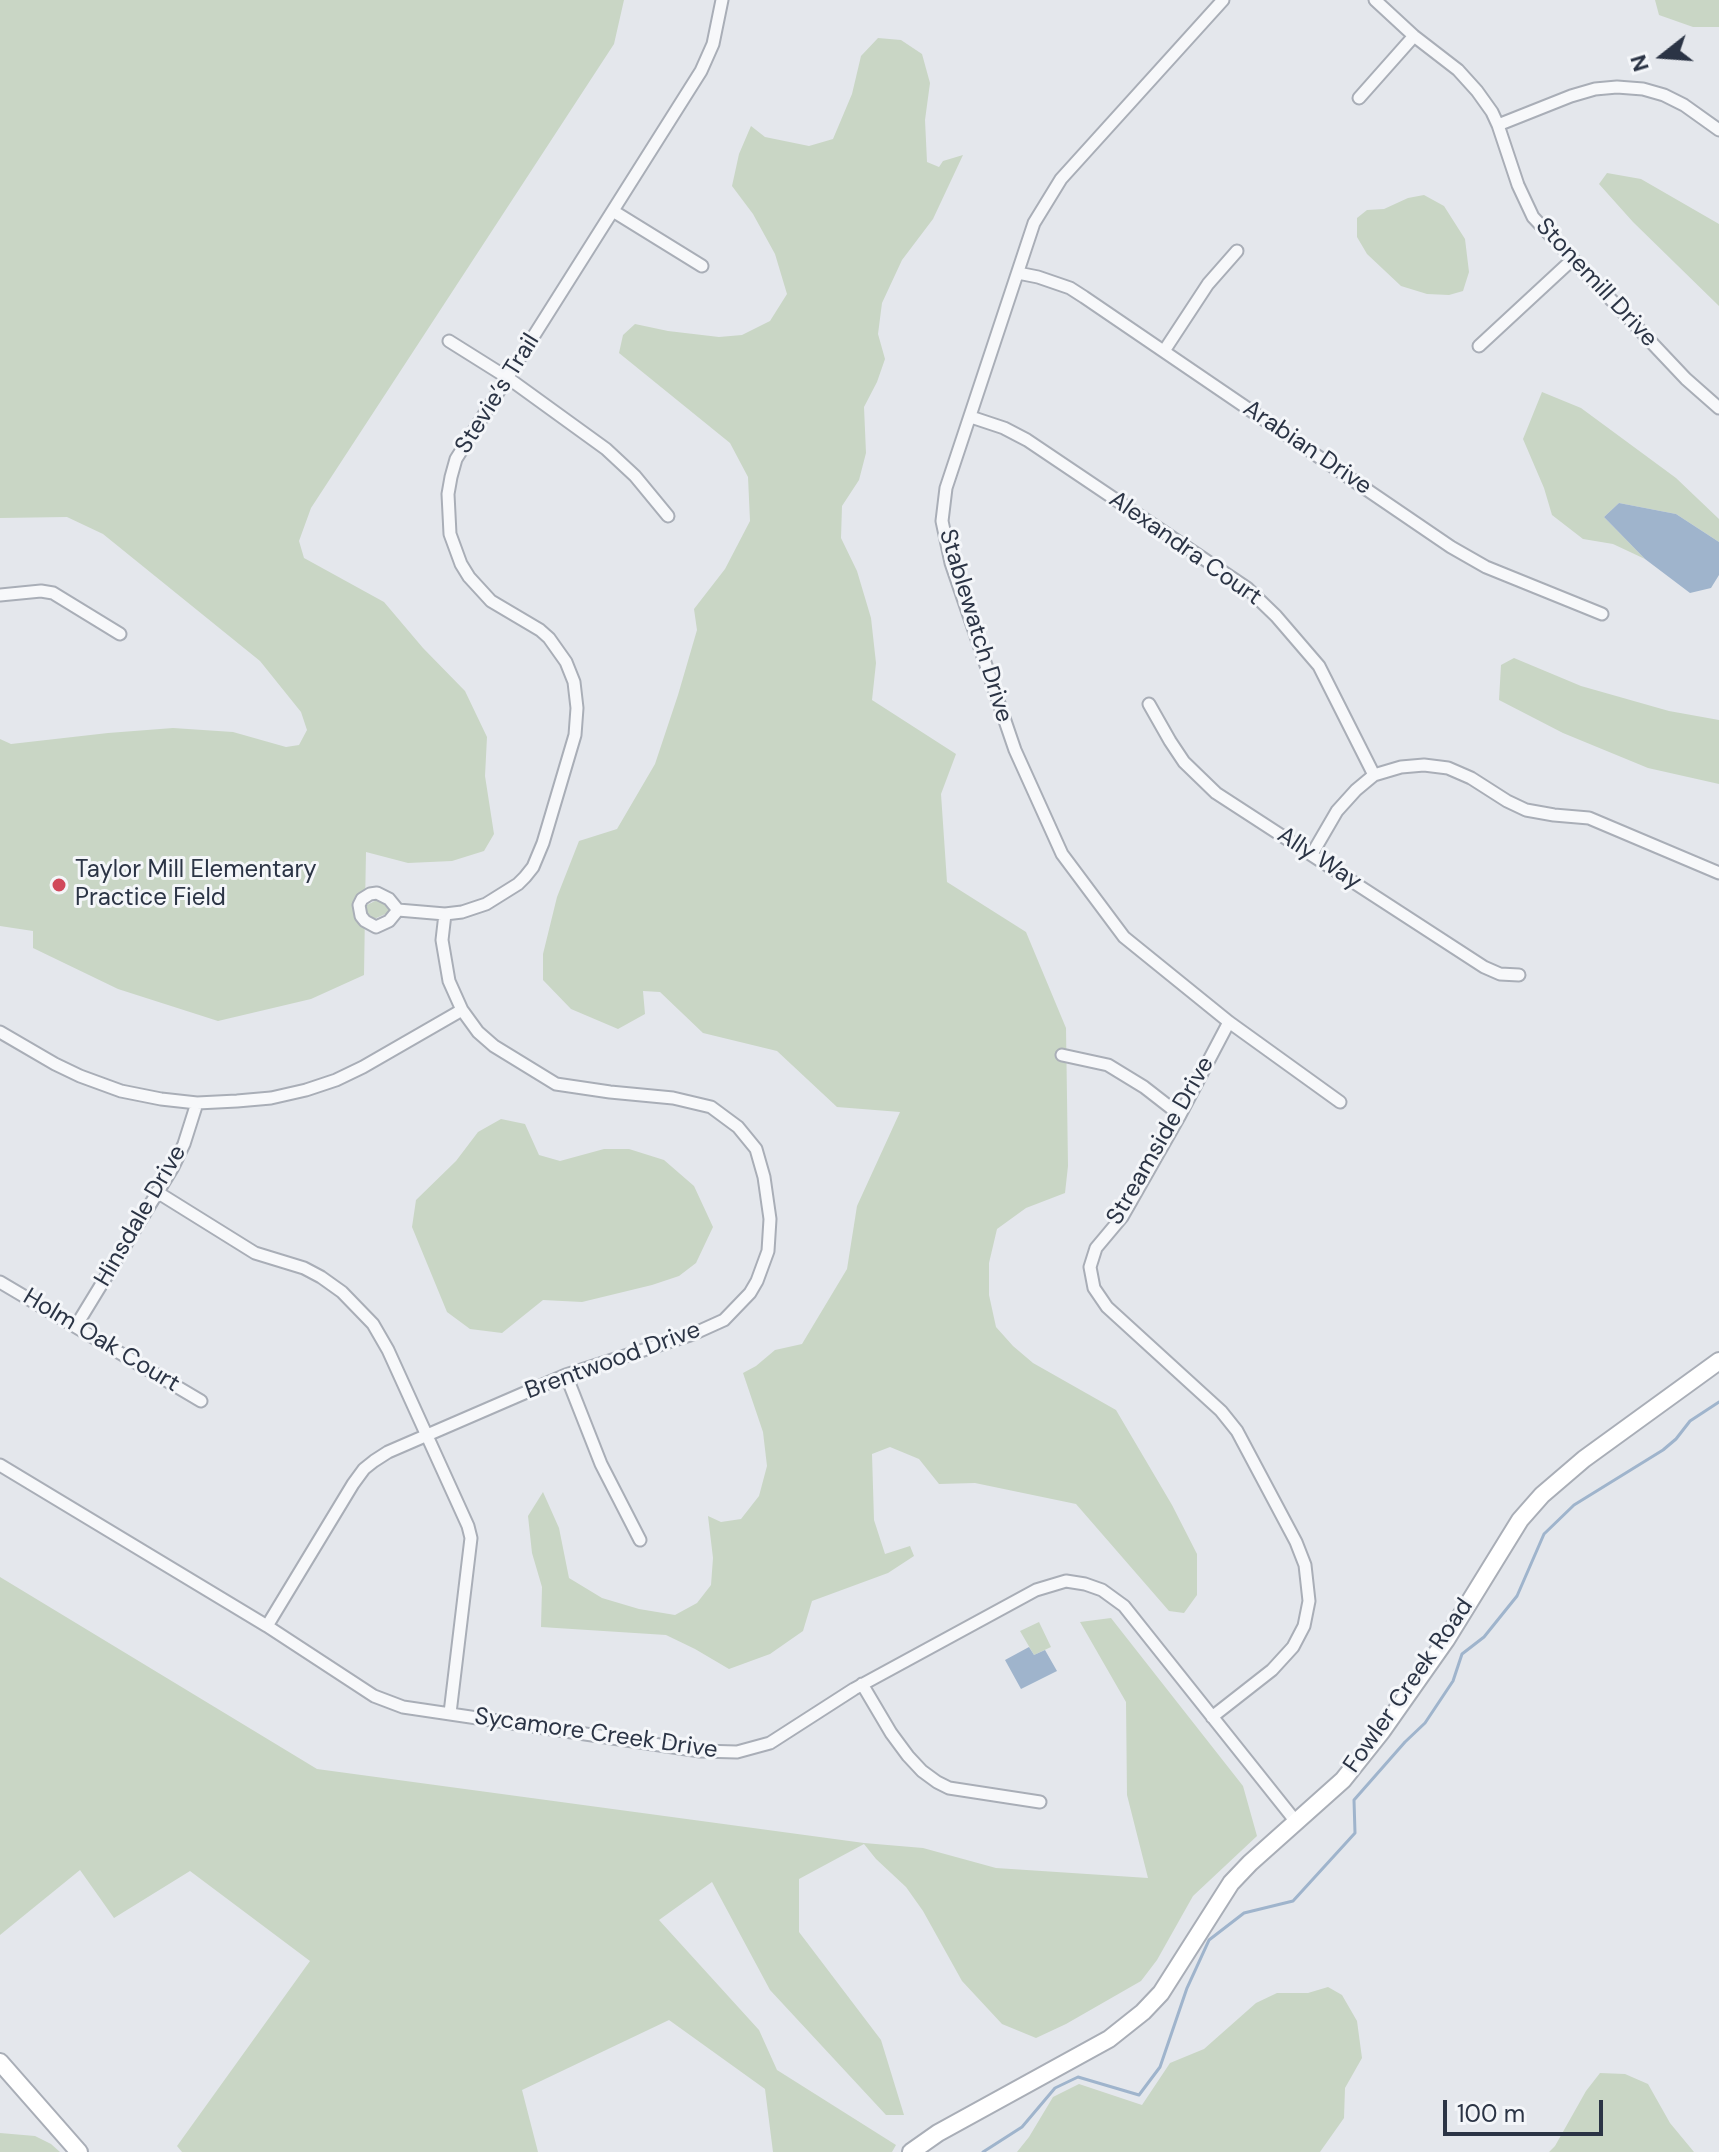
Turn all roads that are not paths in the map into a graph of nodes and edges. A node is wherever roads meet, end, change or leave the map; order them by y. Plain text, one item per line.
1 (722, 0) edge
2 (1223, 0) edge
3 (1375, 0) edge
4 (1414, 36) junction
5 (1359, 98) dead end
6 (1498, 125) junction
7 (1719, 130) edge
8 (613, 211) junction
9 (1237, 251) dead end
10 (1573, 259) junction
11 (702, 266) dead end
12 (1018, 273) junction
13 (449, 341) dead end
14 (1479, 346) dead end
15 (1164, 351) junction
16 (508, 378) junction
17 (1719, 408) edge
18 (971, 417) junction
19 (668, 516) dead end
20 (0, 595) edge
21 (1602, 614) dead end
22 (120, 634) dead end
23 (1149, 704) dead end
24 (1374, 775) junction
25 (1312, 854) junction
26 (1719, 873) edge
27 (398, 910) dead end
28 (445, 914) junction
29 (1519, 975) dead end
30 (462, 1010) junction
31 (1229, 1022) junction
32 (0, 1032) edge
33 (1062, 1055) dead end
34 (1340, 1102) dead end
35 (197, 1103) junction
36 (1180, 1115) junction
37 (157, 1192) junction
38 (0, 1282) edge
39 (76, 1326) junction
40 (1719, 1361) edge
41 (566, 1375) junction
42 (201, 1401) dead end
43 (426, 1435) junction
44 (0, 1465) edge
45 (640, 1540) dead end
46 (267, 1626) junction
47 (862, 1684) junction
48 (450, 1713) junction
49 (1212, 1717) junction
50 (1040, 1802) dead end
51 (1297, 1823) junction
52 (0, 2062) edge
53 (79, 2152) edge
54 (911, 2152) edge

1 - 8 street, Stevie’s Trail
2 - 12 street, Stablewatch Drive
3 - 4 street, Stonemill Drive
4 - 5 street
4 - 6 street, Stonemill Drive
6 - 7 street
6 - 10 street, Stonemill Drive
8 - 11 street
8 - 16 street, Stevie’s Trail
9 - 15 street
10 - 14 street
10 - 17 street, Stonemill Drive
12 - 15 street, Arabian Drive
12 - 18 street, Stablewatch Drive
13 - 16 street
15 - 21 street, Arabian Drive
16 - 19 street
16 - 28 street, Stevie’s Trail
18 - 24 street, Alexandra Court
18 - 31 street, Stablewatch Drive
20 - 22 street
23 - 25 street, Ally Way
24 - 25 street
24 - 26 street
25 - 29 street, Ally Way
27 - 28 street, Stevie’s Trail
28 - 30 street, Brentwood Drive
30 - 35 street
30 - 41 street, Brentwood Drive
31 - 34 street, Stablewatch Drive
31 - 36 street, Streamside Drive
32 - 35 street
33 - 36 street
35 - 37 street, Hinsdale Drive
36 - 49 street, Streamside Drive
37 - 39 street, Hinsdale Drive
37 - 43 street
38 - 39 street, Holm Oak Court
39 - 42 street, Holm Oak Court
40 - 51 main road, Fowler Creek Road
41 - 43 street, Brentwood Drive
41 - 45 street
43 - 46 street, Brentwood Drive
43 - 48 street
44 - 46 street, Sycamore Creek Drive
46 - 48 street, Sycamore Creek Drive
47 - 48 street, Sycamore Creek Drive
47 - 49 street, Sycamore Creek Drive
47 - 50 street
49 - 51 street, Sycamore Creek Drive
51 - 54 main road, Fowler Creek Road
52 - 53 main road

